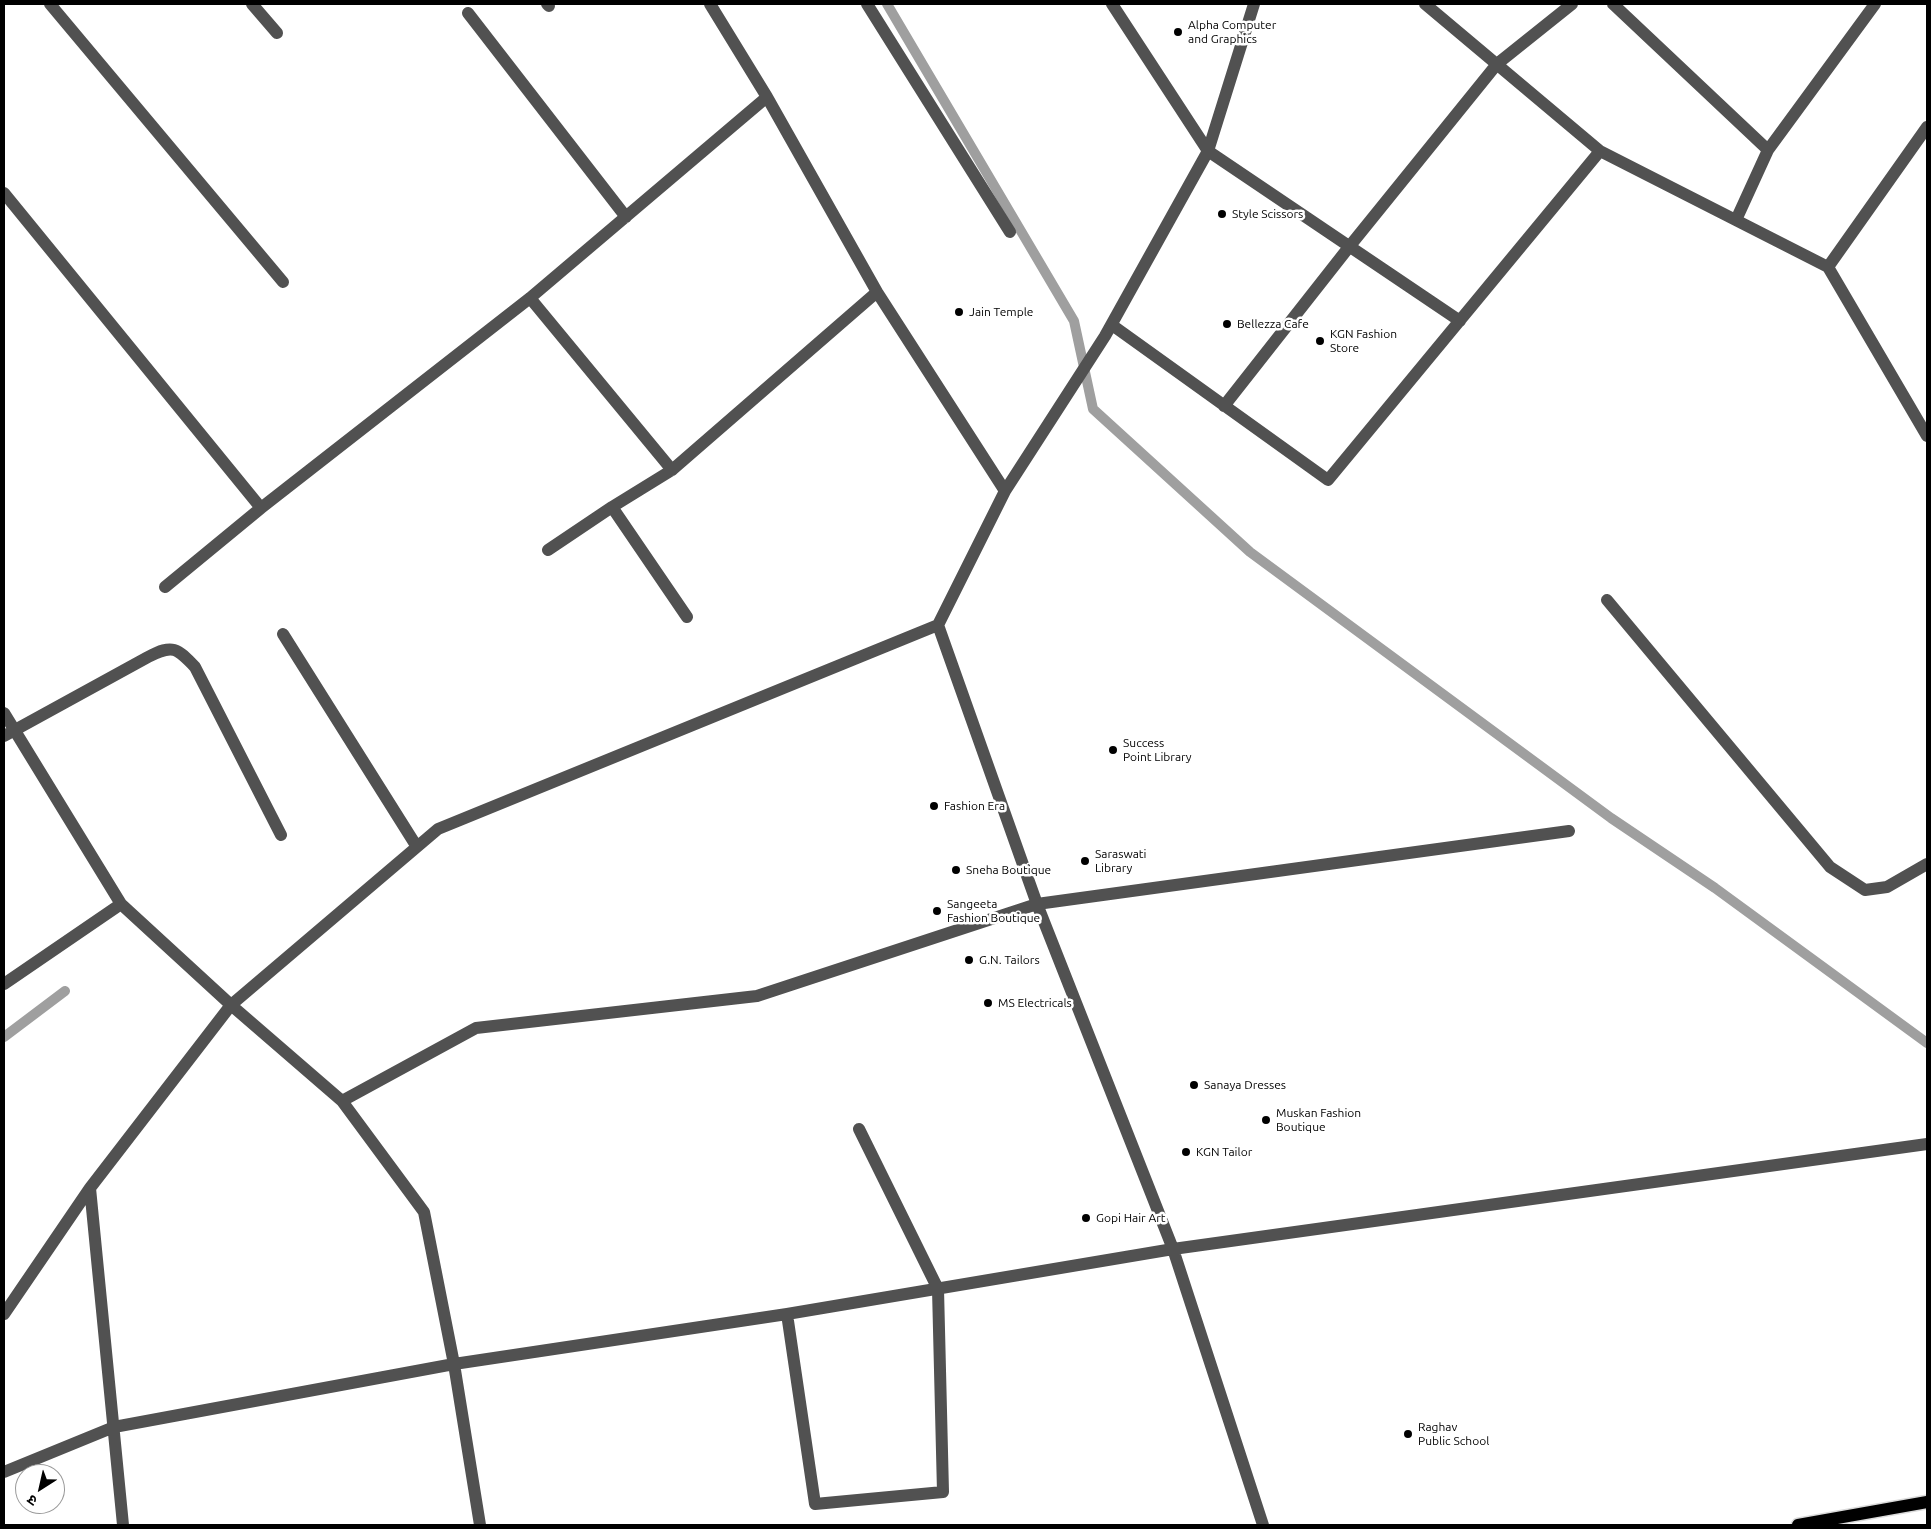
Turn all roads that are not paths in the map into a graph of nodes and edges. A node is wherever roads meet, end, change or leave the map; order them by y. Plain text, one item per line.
1 (50, 4) edge
2 (252, 4) edge
3 (710, 4) edge
4 (867, 4) edge
5 (1112, 4) edge
6 (1254, 4) edge
7 (1425, 4) edge
8 (1572, 4) edge
9 (1613, 4) edge
10 (1875, 4) edge
11 (468, 13) dead end
12 (277, 32) dead end
13 (1497, 64) junction
14 (768, 98) junction
15 (1927, 127) edge
16 (1768, 150) junction
17 (1208, 151) junction
18 (1600, 151) junction
19 (4, 193) edge
20 (626, 217) junction
21 (1736, 220) junction
22 (1010, 232) dead end
23 (1349, 246) junction
24 (1828, 267) junction
25 (283, 282) dead end
26 (878, 292) junction
27 (530, 298) junction
28 (1460, 321) junction
29 (1108, 331) junction
30 (1224, 406) junction
31 (1927, 436) edge
32 (672, 470) junction
33 (1005, 491) junction
34 (612, 507) junction
35 (262, 508) junction
36 (548, 550) dead end
37 (165, 587) dead end
38 (1607, 600) dead end
39 (687, 617) dead end
40 (938, 625) junction
41 (283, 634) dead end
42 (4, 713) edge
43 (9, 733) edge
44 (1569, 831) dead end
45 (281, 835) dead end
46 (417, 847) junction
47 (1927, 864) edge
48 (121, 904) junction
49 (1037, 904) junction
50 (4, 984) edge
51 (231, 1005) junction
52 (342, 1101) junction
53 (859, 1130) dead end
54 (1927, 1144) edge
55 (90, 1188) junction
56 (1173, 1249) junction
57 (938, 1288) junction
58 (4, 1314) edge
59 (787, 1314) junction
60 (454, 1364) junction
61 (114, 1427) junction
62 (4, 1472) edge
63 (1927, 1502) edge
64 (123, 1525) edge
65 (480, 1525) edge
66 (1263, 1525) edge
67 (1798, 1525) edge

1 - 25 street
2 - 12 street
3 - 14 street
4 - 22 street
5 - 17 street
6 - 17 street
7 - 13 street
8 - 13 street
9 - 16 street
10 - 16 street
11 - 20 street
13 - 18 street
13 - 23 street
14 - 20 street
14 - 26 street
15 - 24 street
16 - 21 street
17 - 23 street
17 - 29 street
18 - 21 street
18 - 28 street
19 - 35 street
20 - 27 street
21 - 24 street
23 - 28 street
23 - 30 street
24 - 31 street
26 - 32 street
26 - 33 street
27 - 32 street
27 - 35 street
28 - 30 street
29 - 30 street
29 - 33 street
32 - 34 street
33 - 40 street
34 - 36 street
34 - 39 street
35 - 37 street
38 - 47 street
40 - 46 street
40 - 49 street
41 - 46 street
42 - 43 street
43 - 45 street
43 - 48 street
44 - 49 street
46 - 51 street
48 - 50 street
48 - 51 street
49 - 52 street
49 - 56 street
51 - 52 street
51 - 55 street
52 - 60 street
53 - 57 street
54 - 56 street
55 - 58 street
55 - 61 street
56 - 57 street
56 - 66 street
57 - 59 street
57 - 59 street
59 - 60 street
60 - 61 street
60 - 65 street
61 - 62 street
61 - 64 street
63 - 67 main road

